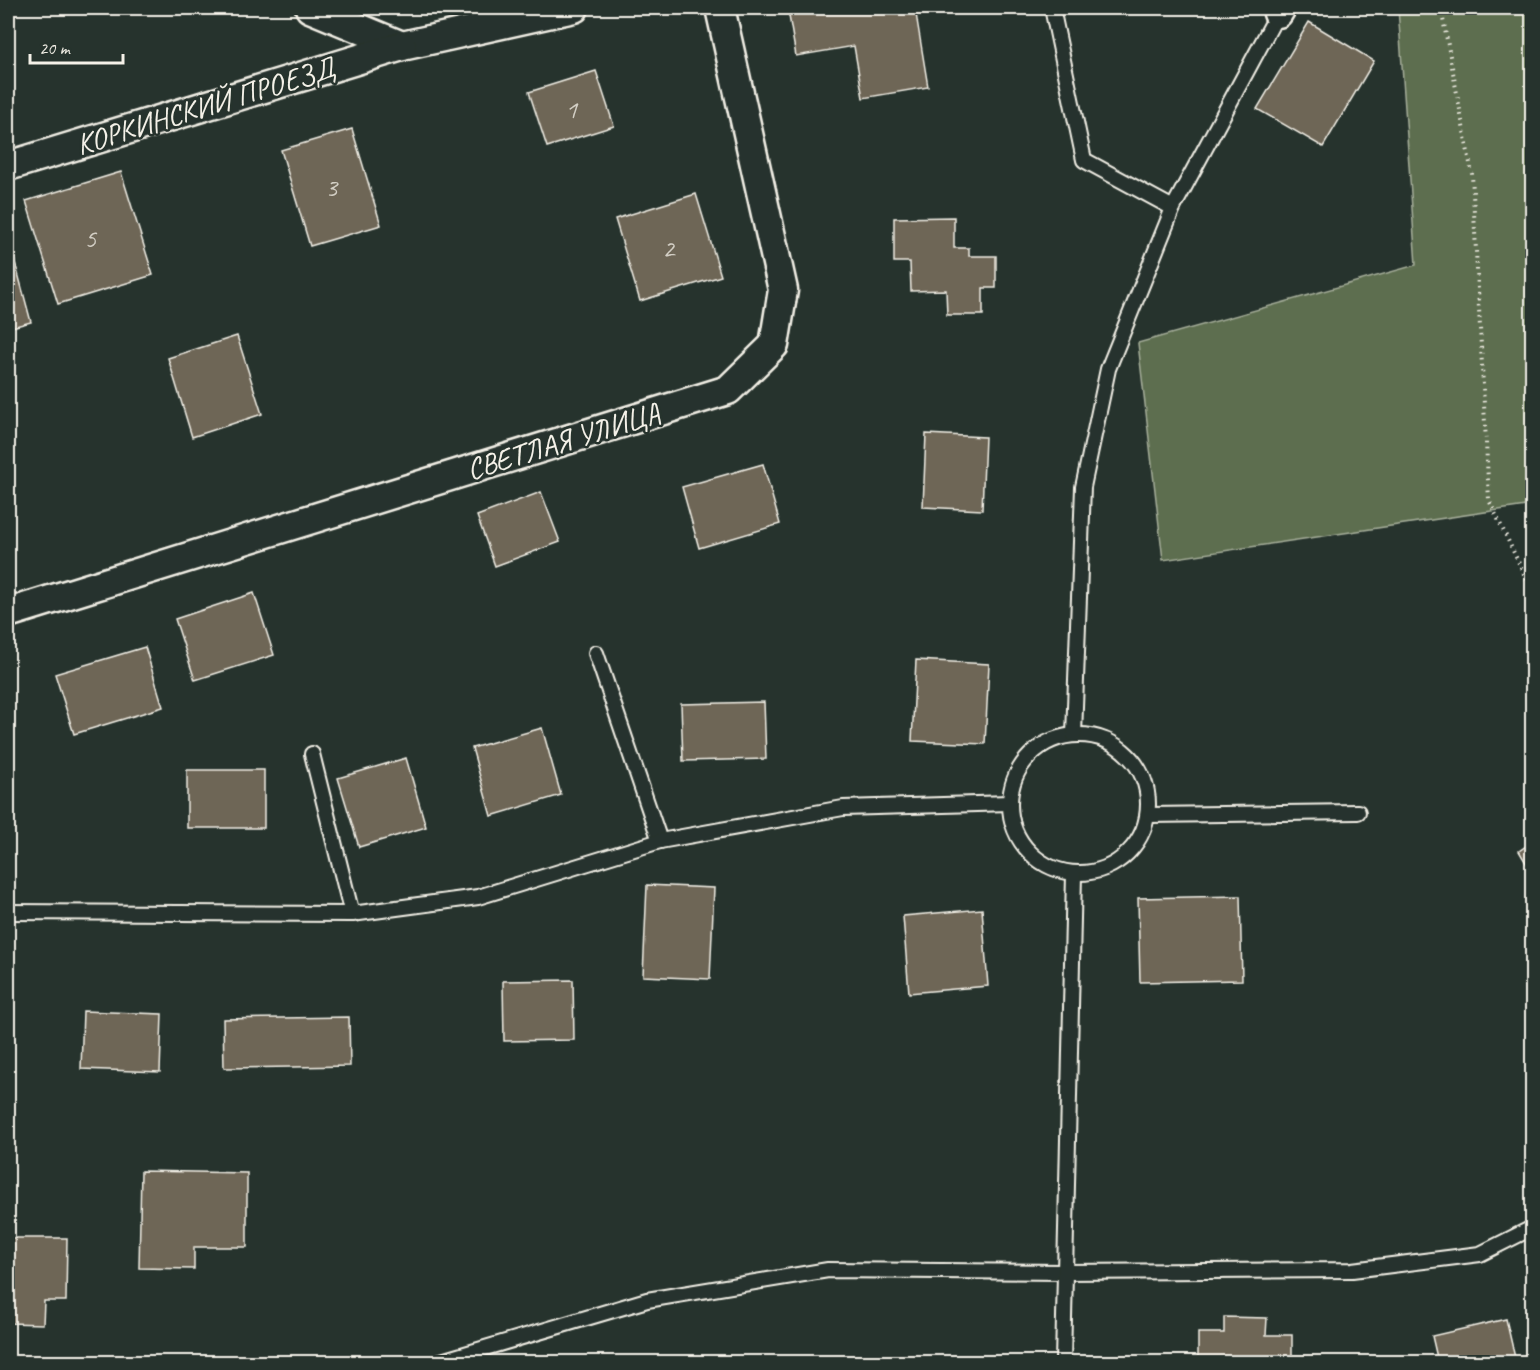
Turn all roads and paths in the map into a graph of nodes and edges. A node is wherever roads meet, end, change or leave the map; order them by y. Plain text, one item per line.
1 (310, 8) edge
2 (574, 8) edge
3 (720, 8) edge
4 (1052, 8) edge
5 (1441, 8) edge
6 (1280, 10) edge
7 (402, 46) junction
8 (8, 166) edge
9 (1173, 208) junction
10 (1533, 591) edge
11 (8, 613) edge
12 (596, 653) dead end
13 (1074, 735) junction
14 (312, 754) dead end
15 (1010, 803) junction
16 (1358, 812) dead end
17 (1149, 815) junction
18 (660, 841) junction
19 (1074, 874) junction
20 (8, 912) edge
21 (352, 914) junction
22 (1533, 1228) edge
23 (1064, 1272) junction
24 (438, 1362) edge
25 (1063, 1362) edge

1 - 7 street
2 - 7 street, КОРКИНСКИЙ ПРОЕЗД
3 - 11 street, СВЕТЛАЯ УЛИЦА
4 - 9 lane
5 - 10 path
6 - 9 lane
7 - 8 street, КОРКИНСКИЙ ПРОЕЗД
9 - 13 lane
12 - 18 lane
13 - 15 lane
13 - 17 lane
14 - 21 lane
15 - 18 lane
15 - 19 lane
16 - 17 lane
17 - 19 lane
18 - 21 lane
19 - 23 lane
20 - 21 lane
22 - 23 lane
23 - 24 lane
23 - 25 lane

